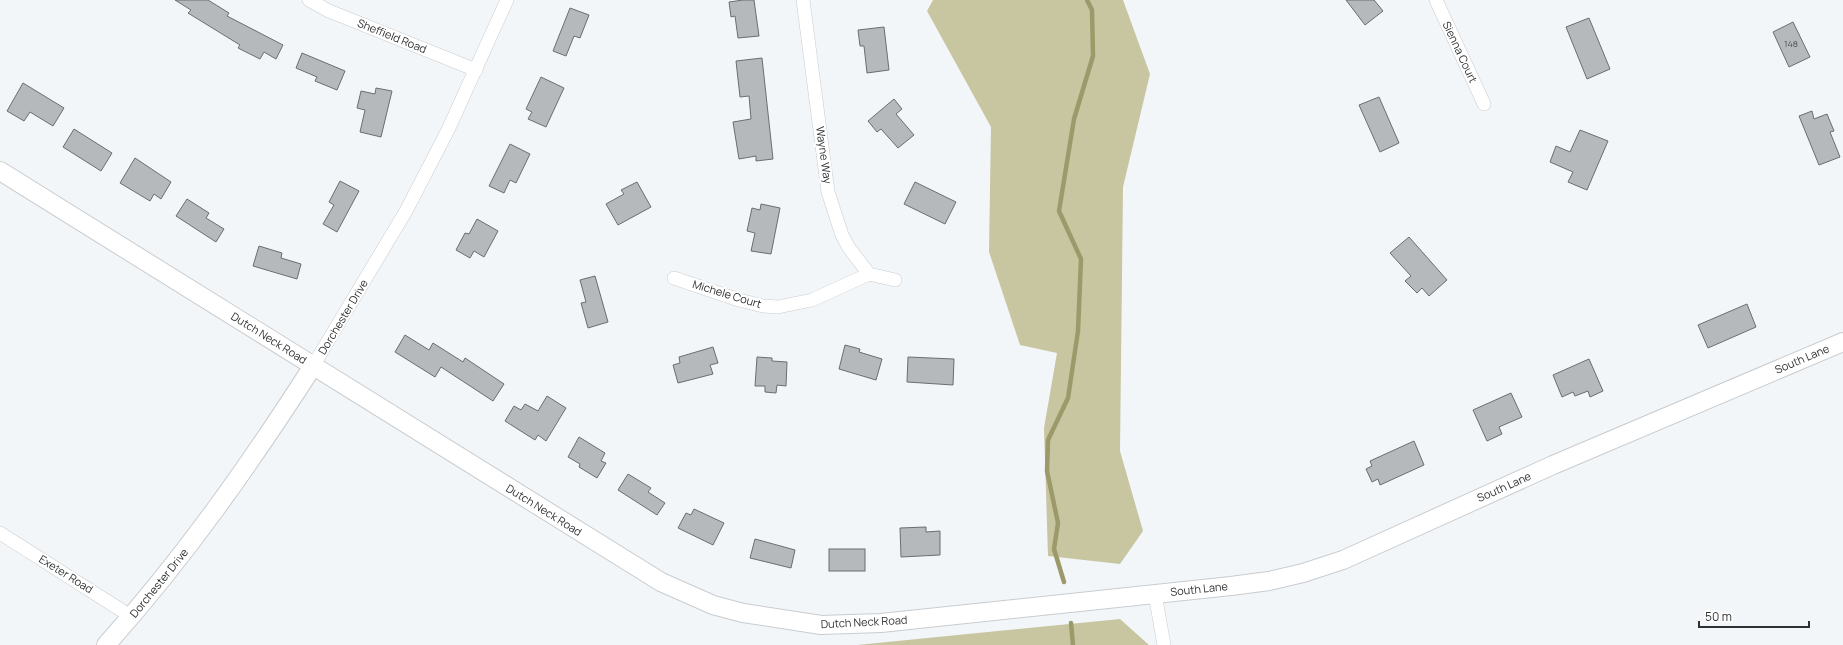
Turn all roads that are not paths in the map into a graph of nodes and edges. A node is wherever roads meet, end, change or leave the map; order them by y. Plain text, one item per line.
1 (309, 0) edge
2 (506, 0) edge
3 (804, 0) edge
4 (1436, 0) edge
5 (476, 70) junction
6 (1484, 104) dead end
7 (0, 171) edge
8 (869, 274) junction
9 (674, 278) dead end
10 (895, 280) dead end
11 (1843, 342) edge
12 (313, 366) junction
13 (0, 533) edge
14 (1155, 594) junction
15 (132, 617) junction
16 (106, 645) edge
17 (1164, 645) edge

1 - 5 street, Sheffield Road
2 - 5 street, Dorchester Drive
3 - 8 street, Wayne Way
4 - 6 street, Sienna Court
5 - 12 street, Dorchester Drive
7 - 12 street, Dutch Neck Road
8 - 9 street, Michele Court
8 - 10 street
11 - 14 street, South Lane
12 - 14 street, Dutch Neck Road
12 - 15 street, Dorchester Drive
13 - 15 street, Exeter Road
14 - 17 street
15 - 16 street, Dorchester Drive

